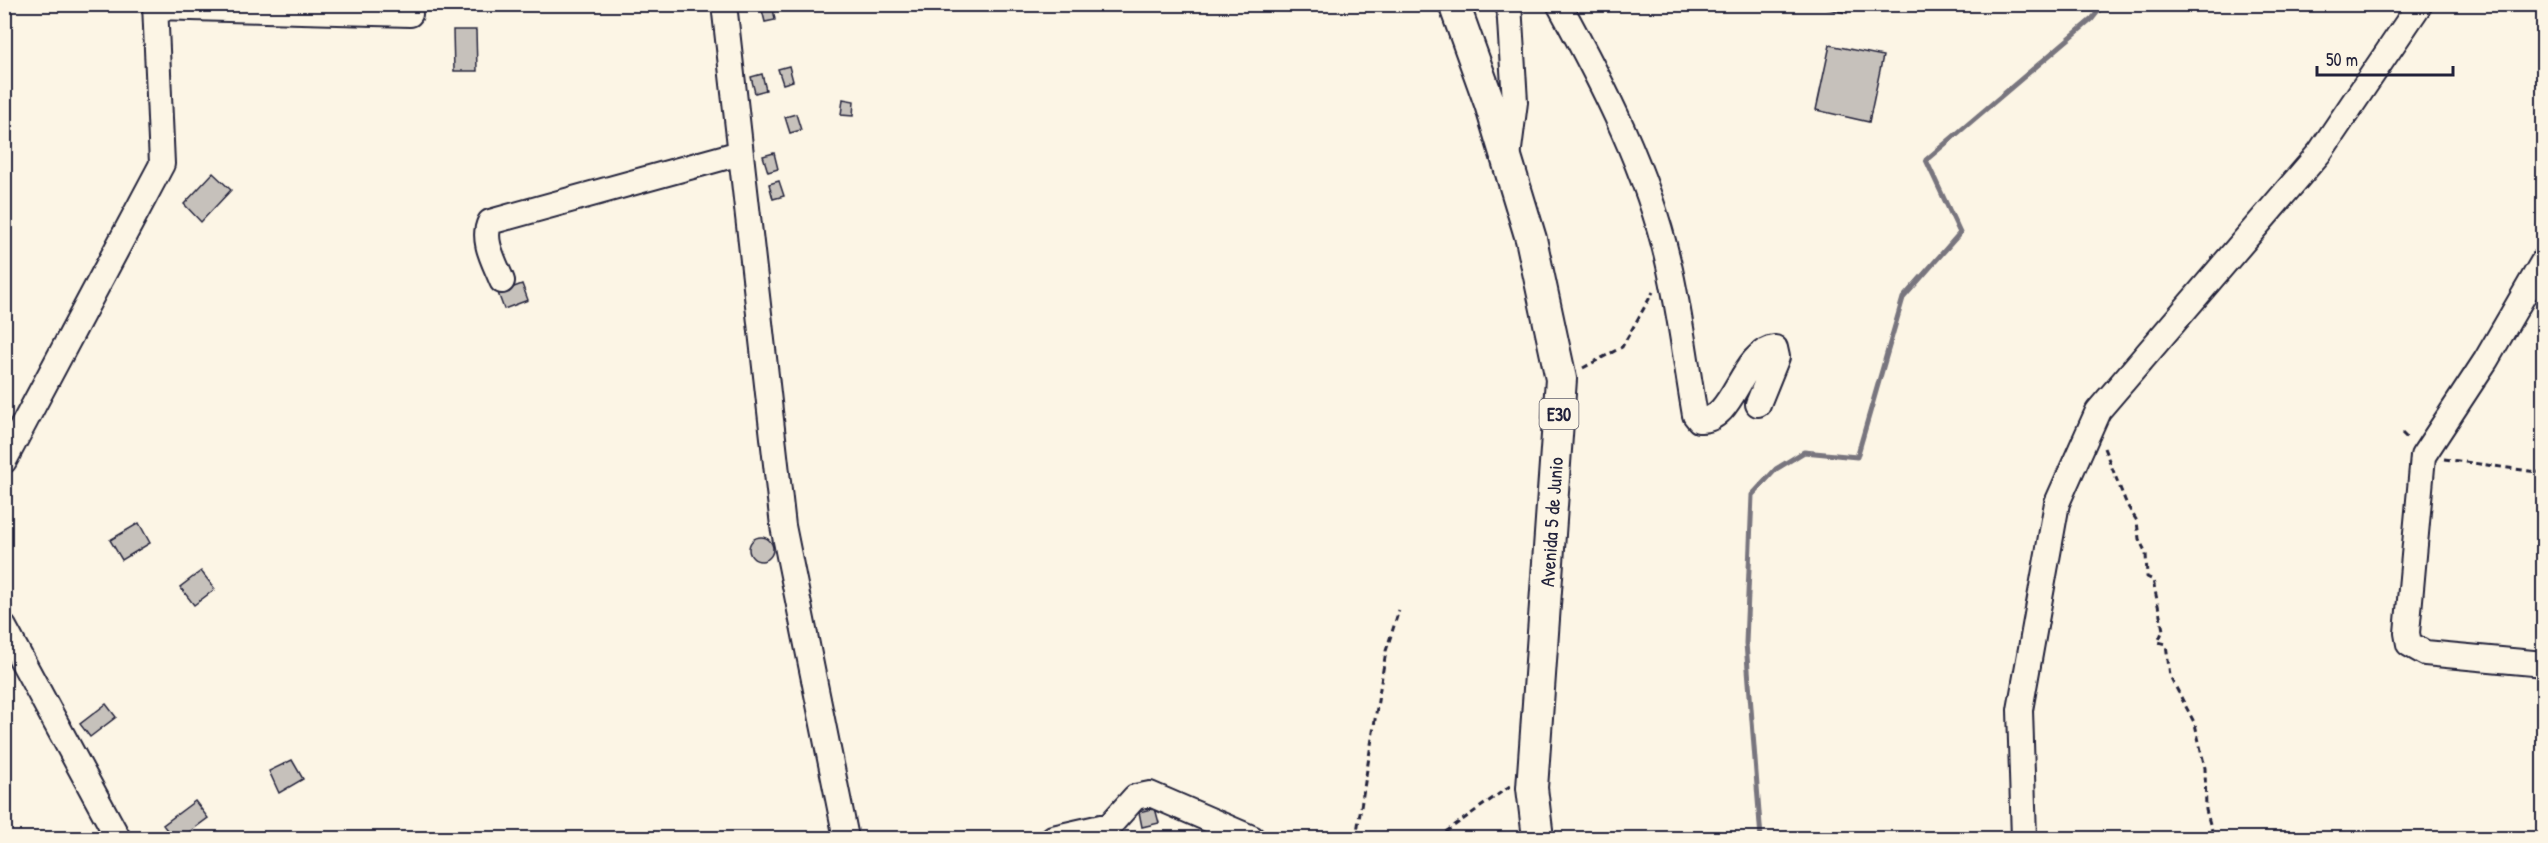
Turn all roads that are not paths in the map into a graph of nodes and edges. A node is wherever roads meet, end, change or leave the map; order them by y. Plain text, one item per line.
1 (724, 4) edge
2 (1454, 4) edge
3 (1509, 4) edge
4 (1559, 4) edge
5 (2420, 4) edge
6 (156, 6) edge
7 (410, 14) dead end
8 (740, 153) junction
9 (1508, 161) junction
10 (2544, 260) edge
11 (502, 281) dead end
12 (1758, 404) dead end
13 (4, 461) edge
14 (4, 627) edge
15 (2544, 664) edge
16 (118, 838) edge
17 (846, 838) edge
18 (1053, 838) edge
19 (1252, 838) edge
20 (1538, 838) edge
21 (2024, 838) edge

1 - 8 street
2 - 9 main road, Avenida 5 de Junio / E30
3 - 9 street
4 - 12 street
5 - 21 street
6 - 7 street
6 - 13 street
8 - 11 street
8 - 17 street
9 - 20 main road, Avenida 5 de Junio / E30
10 - 15 street
14 - 16 street
18 - 19 street

